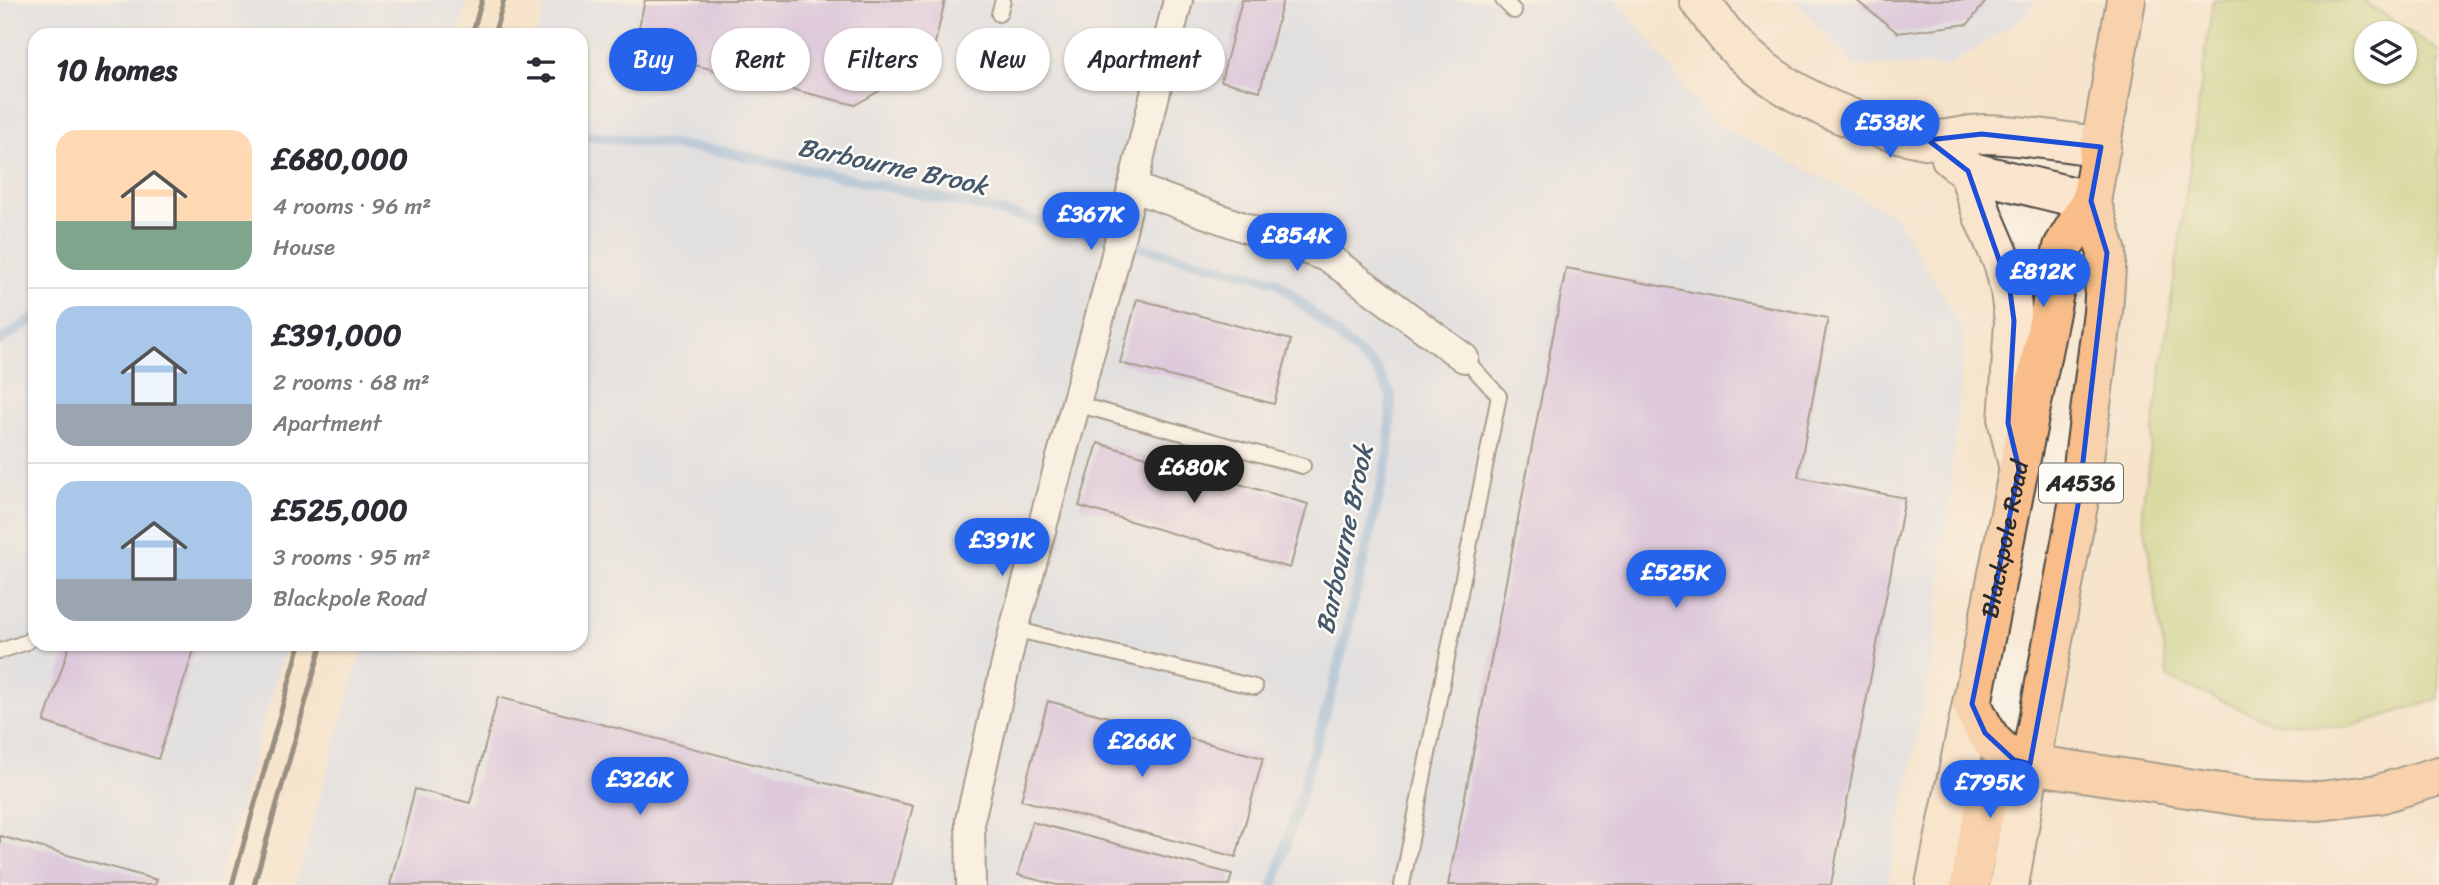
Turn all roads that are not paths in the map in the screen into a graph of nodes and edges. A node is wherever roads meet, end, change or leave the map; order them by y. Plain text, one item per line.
1 (1178, 0) edge
2 (1503, 0) edge
3 (1699, 0) edge
4 (2126, 0) edge
5 (1514, 11) dead end
6 (1928, 140) junction
7 (2101, 147) junction
8 (1968, 171) junction
9 (1132, 187) junction
10 (2091, 201) junction
11 (1464, 358) joint
12 (1076, 404) junction
13 (1303, 466) dead end
14 (2019, 469) junction
15 (1014, 629) junction
16 (28, 641) edge
17 (0, 651) edge
18 (1255, 687) dead end
19 (1972, 704) junction
20 (2030, 764) junction
21 (2439, 776) edge
22 (971, 885) edge
23 (1402, 885) edge
24 (1935, 885) edge
25 (1970, 885) edge
26 (2009, 885) edge

1 - 9 street
2 - 5 lane
3 - 6 street
4 - 7 main road, Blackpole Road / A4536
6 - 7 street
6 - 8 street
7 - 10 main road, Blackpole Road / A4536
8 - 10 street
8 - 14 street
9 - 11 street
9 - 12 street
10 - 14 main road, Blackpole Road / A4536
10 - 20 main road, Blackpole Road / A4536
11 - 23 lane
12 - 13 lane
12 - 15 street
14 - 19 main road, Blackpole Road / A4536
15 - 18 lane
15 - 22 street
16 - 17 lane
19 - 20 main road
19 - 24 street, Blackpole Road
20 - 21 main road
20 - 25 main road
20 - 26 street, Blackpole Road

